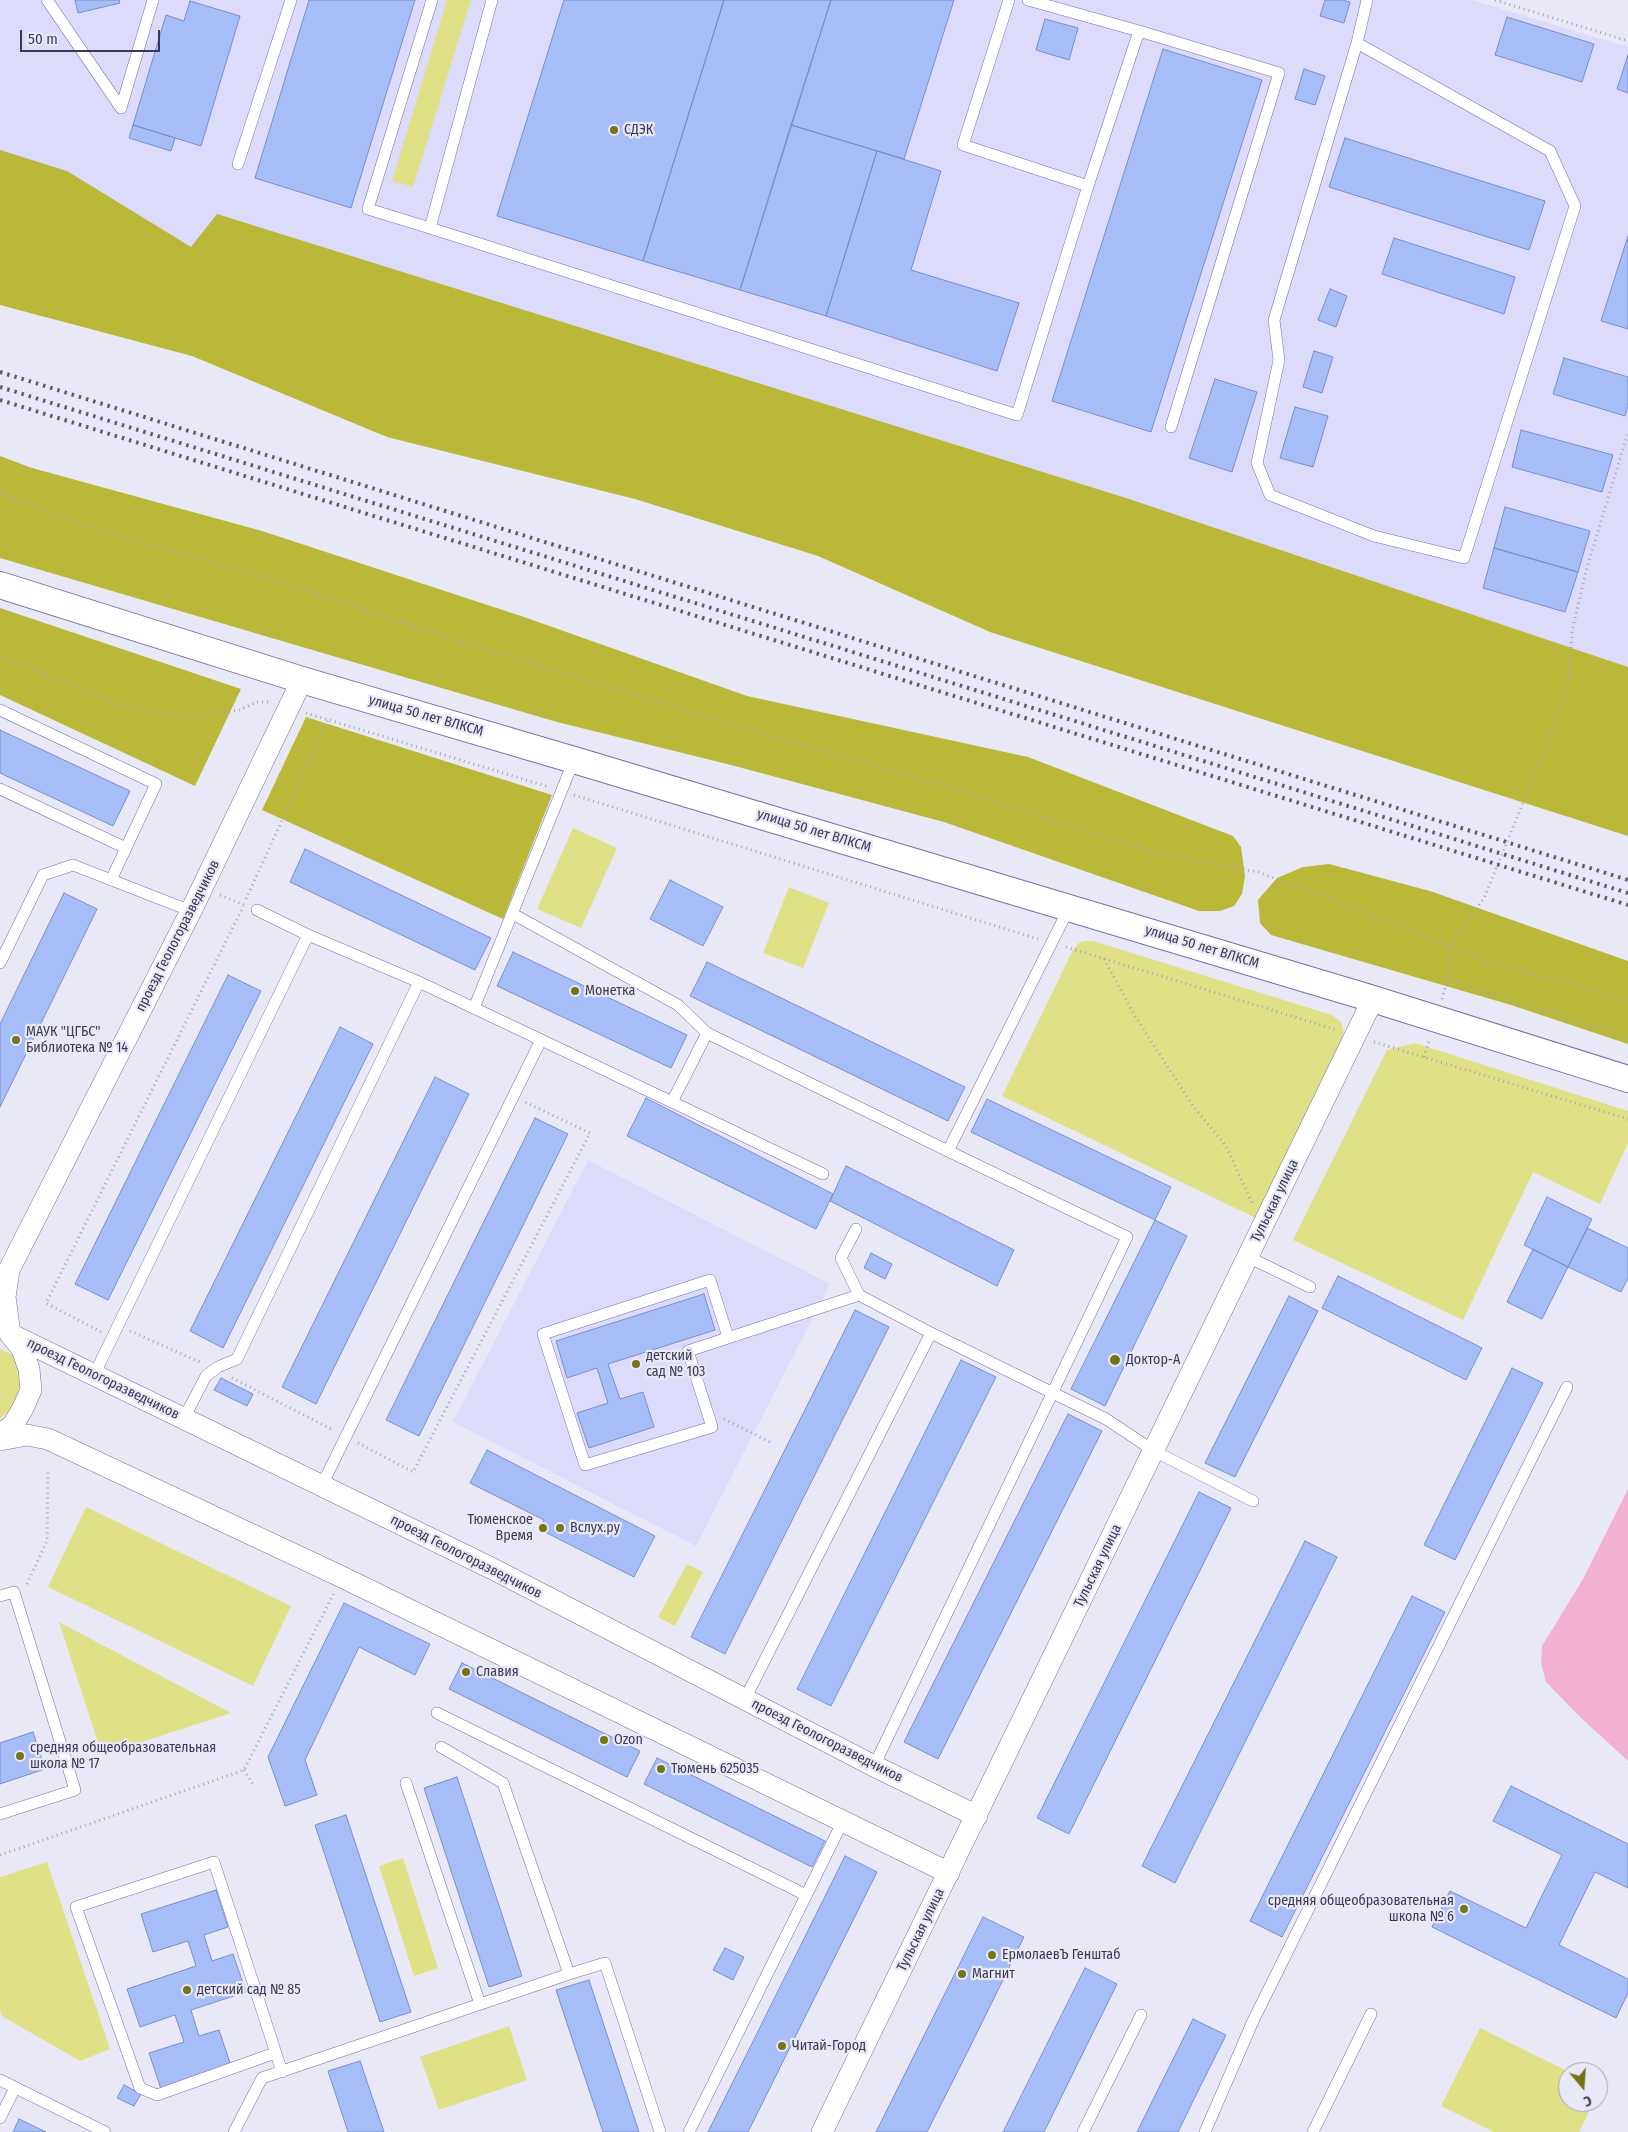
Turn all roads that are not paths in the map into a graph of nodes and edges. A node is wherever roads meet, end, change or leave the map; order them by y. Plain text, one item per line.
1 (47, 0) edge
2 (154, 0) edge
3 (291, 0) edge
4 (432, 0) edge
5 (492, 0) edge
6 (1009, 0) edge
7 (1028, 0) edge
8 (1367, 0) edge
9 (1139, 32) junction
10 (1357, 44) junction
11 (238, 164) dead end
12 (1088, 186) junction
13 (430, 228) junction
14 (1171, 427) dead end
15 (0, 585) edge
16 (302, 680) junction
17 (0, 710) edge
18 (574, 760) junction
19 (0, 789) edge
20 (126, 848) junction
21 (111, 880) junction
22 (1069, 908) junction
23 (257, 910) road end
24 (191, 911) junction
25 (513, 914) junction
26 (308, 934) junction
27 (0, 963) edge
28 (419, 982) junction
29 (1374, 999) junction
30 (474, 1008) junction
31 (708, 1034) junction
32 (541, 1040) junction
33 (1628, 1078) edge
34 (672, 1102) junction
35 (948, 1151) junction
36 (823, 1174) dead end
37 (856, 1230) dead end
38 (1248, 1257) junction
39 (4, 1275) edge
40 (1310, 1287) dead end
41 (859, 1294) junction
42 (5, 1332) edge
43 (931, 1333) junction
44 (728, 1337) junction
45 (94, 1375) junction
46 (1567, 1386) dead end
47 (1053, 1393) junction
48 (184, 1418) junction
49 (0, 1435) edge
50 (0, 1440) edge
51 (1154, 1451) junction
52 (322, 1486) junction
53 (1253, 1501) dead end
54 (0, 1596) edge
55 (745, 1699) junction
56 (437, 1713) dead end
57 (441, 1747) dead end
58 (874, 1766) junction
59 (406, 1783) dead end
60 (0, 1814) edge
61 (977, 1816) junction
62 (843, 1821) junction
63 (949, 1872) junction
64 (806, 1895) junction
65 (569, 1974) junction
66 (480, 2004) junction
67 (1372, 2014) dead end
68 (1141, 2015) dead end
69 (275, 2053) junction
70 (282, 2072) junction
71 (0, 2080) edge
72 (15, 2088) junction
73 (0, 2118) edge
74 (105, 2132) edge
75 (234, 2132) edge
76 (660, 2132) edge
77 (689, 2132) edge
78 (822, 2132) edge
79 (1083, 2132) edge
80 (1205, 2132) edge
81 (1313, 2132) edge

1 - 2 lane
3 - 11 lane
4 - 13 lane
5 - 13 lane
6 - 12 lane
7 - 9 lane
8 - 10 lane
9 - 12 lane
9 - 14 lane
10 - 10 lane
12 - 13 lane
15 - 16 street, улица 50 лет ВЛКСМ
16 - 18 street, улица 50 лет ВЛКСМ
16 - 24 street, проезд Геологоразведчиков
17 - 20 lane
18 - 22 street, улица 50 лет ВЛКСМ
18 - 25 lane
19 - 20 lane
20 - 21 lane
21 - 24 lane
21 - 27 lane
22 - 29 street, улица 50 лет ВЛКСМ
22 - 35 lane
23 - 26 lane
24 - 39 street, проезд Геологоразведчиков
25 - 30 lane
25 - 31 lane
26 - 28 lane
26 - 45 lane
28 - 30 lane
28 - 48 lane
29 - 33 street, улица 50 лет ВЛКСМ
29 - 38 street, Тульская улица
30 - 32 lane
31 - 34 lane
31 - 35 lane
32 - 34 lane
32 - 52 lane
34 - 36 lane
35 - 47 lane
37 - 41 lane
38 - 40 lane
38 - 51 street, Тульская улица
39 - 42 street, проезд Геологоразведчиков
41 - 43 lane
41 - 44 lane
42 - 45 street, проезд Геологоразведчиков
42 - 49 street
43 - 47 lane
43 - 55 lane
44 - 44 lane
45 - 48 street, проезд Геологоразведчиков
46 - 80 lane
47 - 51 lane
47 - 58 lane
48 - 52 street, проезд Геологоразведчиков
50 - 62 street
51 - 53 lane
51 - 61 street, Тульская улица
52 - 55 street, проезд Геологоразведчиков
54 - 60 lane
55 - 58 street, проезд Геологоразведчиков
56 - 64 lane
57 - 65 lane
58 - 61 street, проезд Геологоразведчиков
59 - 66 lane
61 - 63 street, Тульская улица
62 - 63 street
62 - 64 lane
63 - 78 street, Тульская улица
64 - 77 lane
65 - 66 lane
65 - 76 lane
66 - 70 lane
67 - 81 lane
68 - 79 lane
69 - 69 lane
69 - 70 lane
70 - 75 lane
71 - 72 lane
72 - 73 lane
72 - 74 lane

